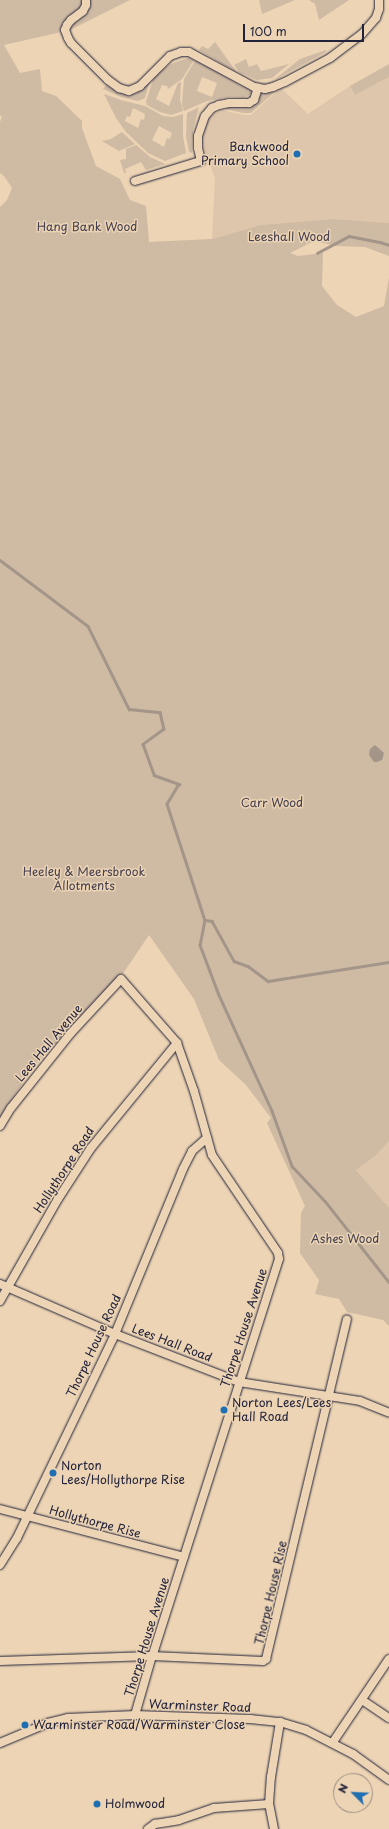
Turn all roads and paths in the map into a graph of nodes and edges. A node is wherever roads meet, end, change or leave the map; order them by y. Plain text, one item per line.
1 (86, 0) edge
2 (379, 0) edge
3 (258, 88) junction
4 (136, 181) dead end
5 (121, 979) joint
6 (177, 1043) junction
7 (0, 1126) edge
8 (207, 1138) junction
9 (3, 1285) edge
10 (0, 1301) edge
11 (347, 1320) dead end
12 (115, 1334) junction
13 (239, 1382) junction
14 (329, 1396) junction
15 (389, 1413) edge
16 (0, 1509) edge
17 (26, 1516) junction
18 (184, 1557) junction
19 (0, 1565) edge
20 (152, 1656) junction
21 (389, 1659) edge
22 (0, 1661) edge
23 (362, 1700) junction
24 (136, 1715) junction
25 (389, 1718) edge
26 (280, 1722) junction
27 (333, 1742) junction
28 (0, 1743) edge
29 (389, 1780) edge
30 (269, 1804) junction
31 (148, 1829) edge
32 (274, 1829) edge

1 - 3 street
2 - 3 street
3 - 4 street
5 - 6 street, Thorpe House Avenue
5 - 7 street, Lees Hall Avenue
6 - 8 street, Thorpe House Avenue
6 - 9 street, Hollythorpe Road
8 - 12 street, Thorpe House Road
8 - 13 street, Thorpe House Avenue
9 - 10 street, Hollythorpe Road
9 - 12 street, Lees Hall Road
11 - 14 street, Thorpe House Rise
12 - 13 street, Lees Hall Road
12 - 17 street, Thorpe House Road
13 - 14 street, Lees Hall Road
13 - 18 street, Thorpe House Avenue
14 - 15 street, Lees Hall Road
14 - 20 street, Thorpe House Rise
16 - 17 street, Hollythorpe Rise
17 - 18 street, Hollythorpe Rise
17 - 19 street, Thorpe House Road
18 - 20 street, Thorpe House Avenue
20 - 22 street, Thorpe House Rise
20 - 24 street, Thorpe House Avenue
21 - 23 street
23 - 25 street
23 - 27 street
24 - 26 street, Warminster Road
24 - 28 street, Warminster Road
26 - 27 street, Warminster Road
26 - 30 street
27 - 29 street, Warminster Road
30 - 31 street
30 - 32 street

